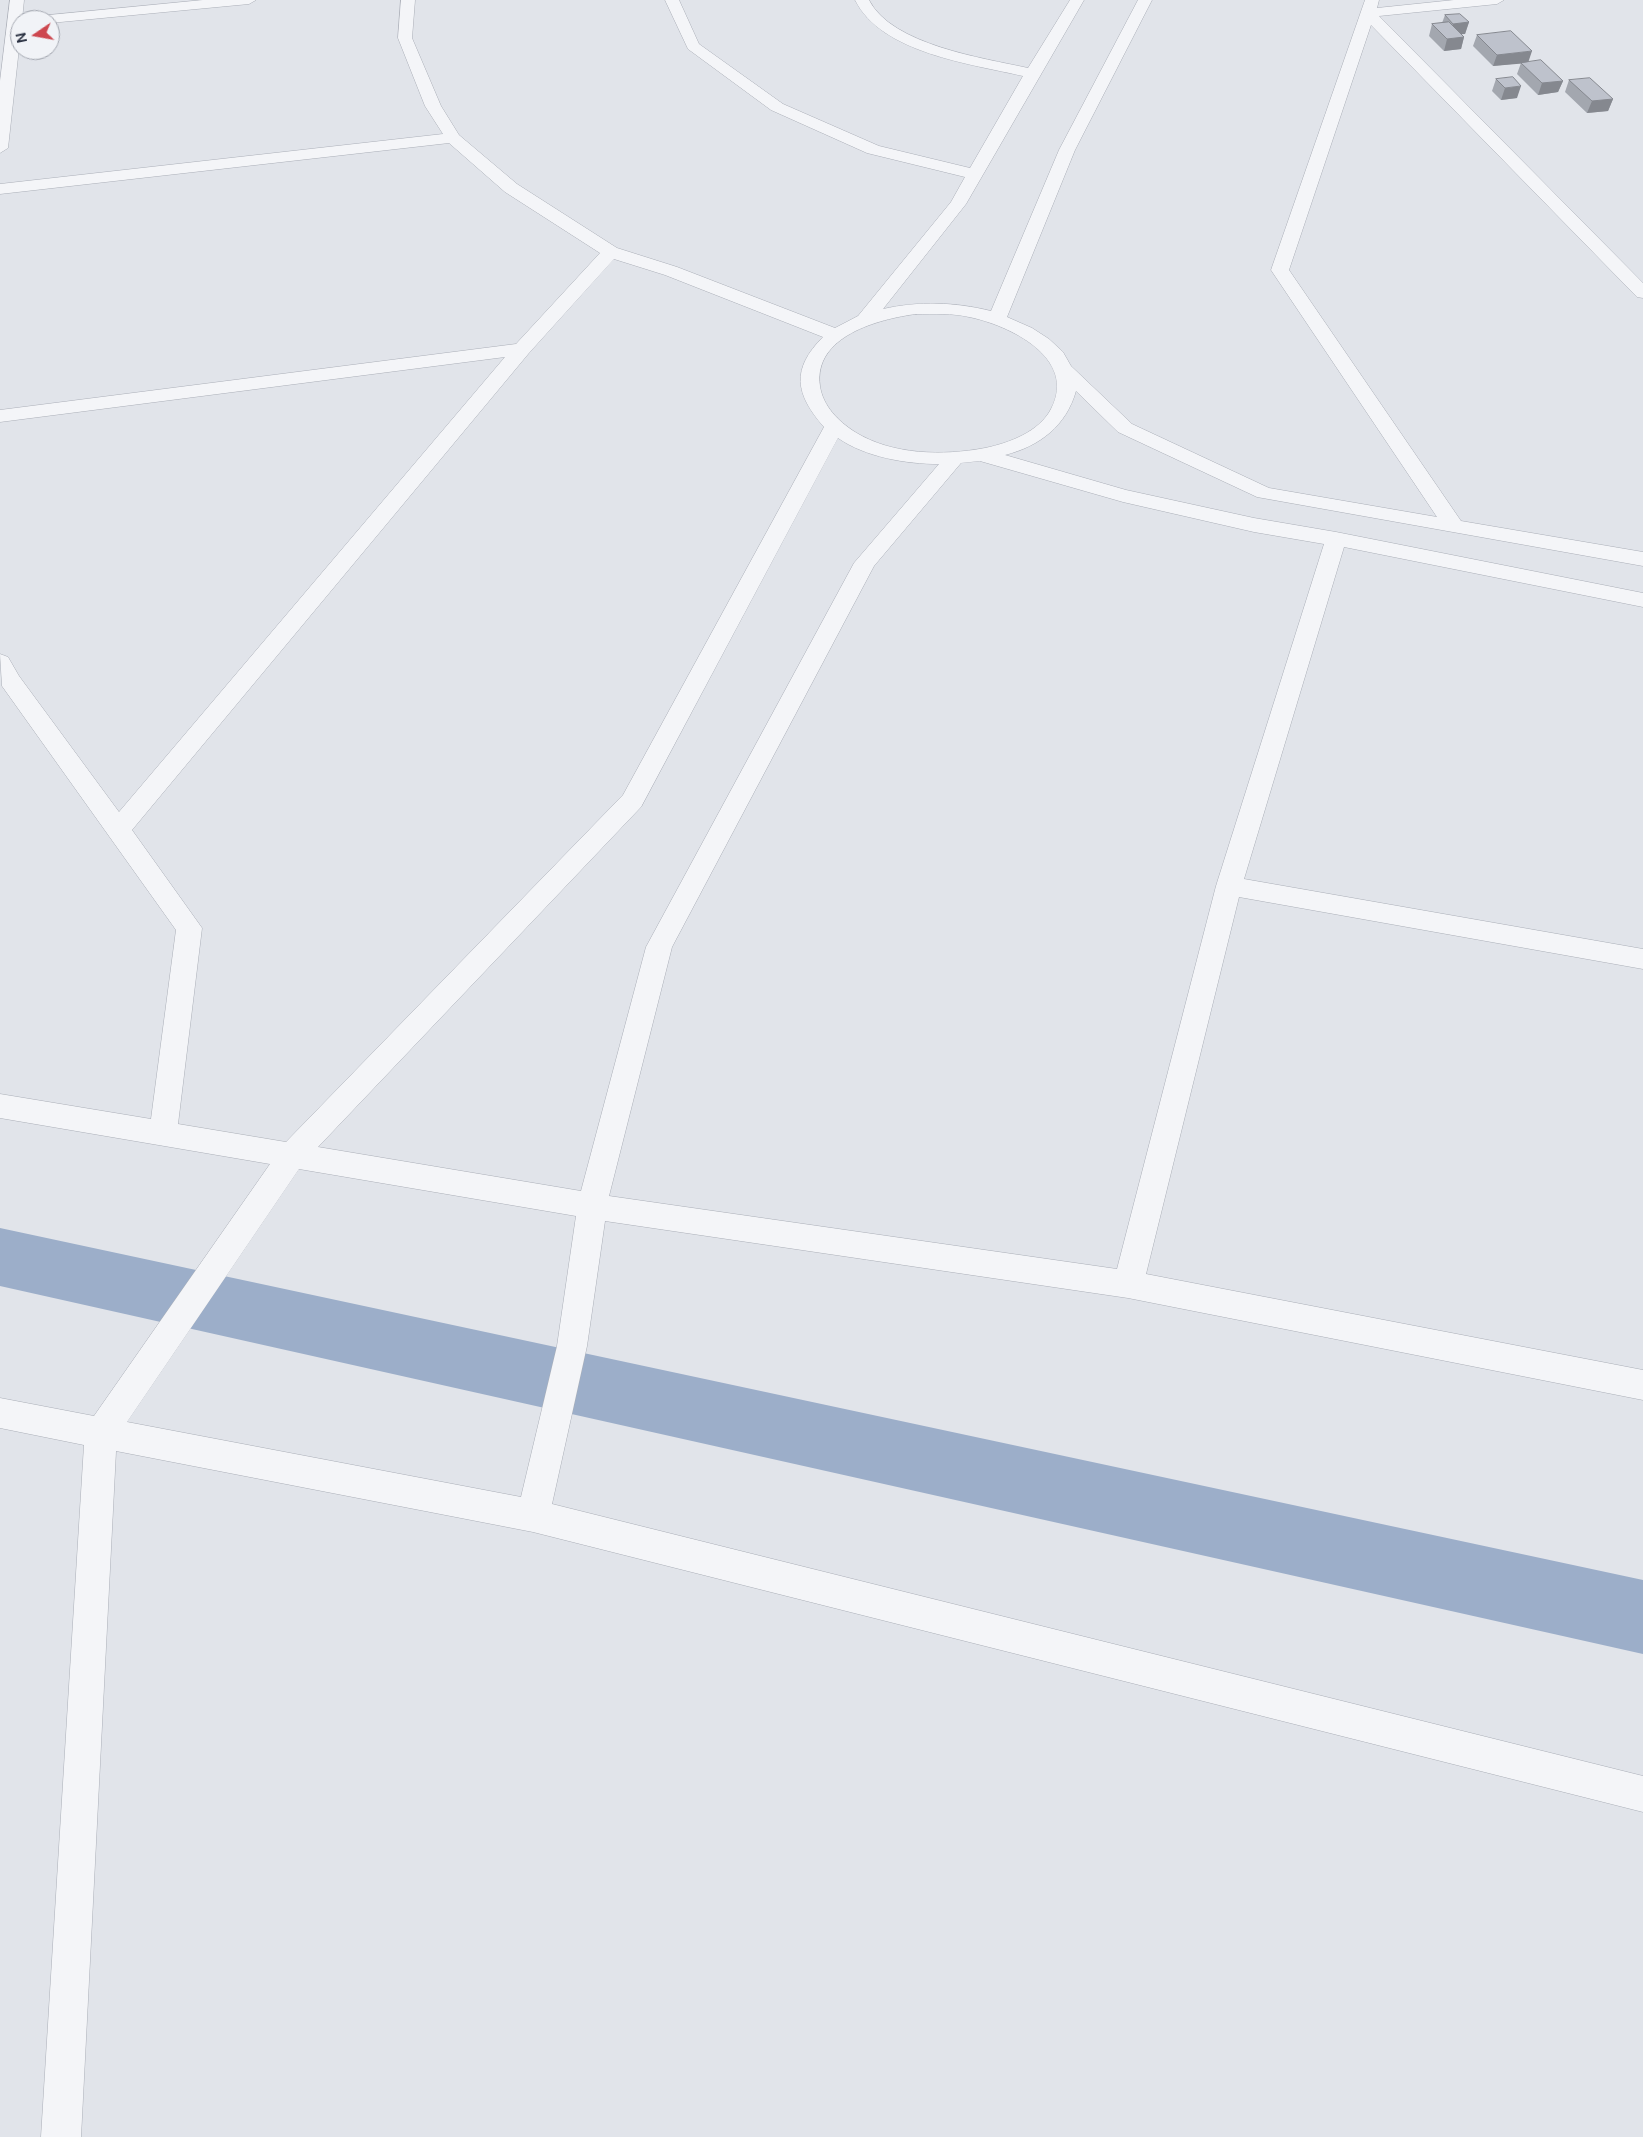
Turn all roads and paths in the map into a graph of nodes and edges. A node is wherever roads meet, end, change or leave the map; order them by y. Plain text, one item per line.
1 (249, 0) edge
2 (408, 0) edge
3 (672, 0) edge
4 (862, 0) edge
5 (1077, 0) edge
6 (1146, 0) edge
7 (1497, 0) edge
8 (1370, 6) edge
9 (60, 18) edge
10 (12, 60) edge
11 (1032, 74) junction
12 (453, 138) junction
13 (0, 148) edge
14 (973, 174) junction
15 (0, 189) edge
16 (610, 252) junction
17 (1643, 293) edge
18 (997, 318) junction
19 (865, 320) junction
20 (835, 335) junction
21 (522, 349) junction
22 (1064, 369) junction
23 (0, 416) edge
24 (834, 426) junction
25 (982, 456) junction
26 (954, 459) junction
27 (1454, 526) junction
28 (1336, 539) junction
29 (1643, 558) edge
30 (1643, 600) edge
31 (0, 662) edge
32 (118, 830) junction
33 (1229, 886) junction
34 (1643, 959) edge
35 (0, 1106) edge
36 (162, 1133) junction
37 (292, 1155) junction
38 (592, 1206) junction
39 (1128, 1284) junction
40 (1643, 1385) edge
41 (0, 1413) edge
42 (101, 1433) junction
43 (533, 1516) junction
44 (1643, 1794) edge
45 (61, 2137) edge

1 - 9 street
2 - 12 street
3 - 14 street
4 - 11 street
5 - 11 street
6 - 18 street
7 - 8 street
8 - 17 street
8 - 27 street
10 - 13 street
11 - 14 street
12 - 15 street
12 - 16 street
14 - 19 street
16 - 20 street
16 - 21 street
18 - 19 street
18 - 22 street
19 - 20 street
20 - 24 street
21 - 23 street
21 - 32 street
22 - 25 street
22 - 27 street
24 - 26 street
24 - 37 street
25 - 26 street
25 - 28 street
26 - 38 street
27 - 29 street
28 - 30 street
28 - 33 street
31 - 32 street
32 - 36 street
33 - 34 street
33 - 39 street
35 - 36 street
36 - 37 street
37 - 38 street
37 - 42 street
38 - 39 street
38 - 43 street
39 - 40 street
41 - 42 street
42 - 43 street
42 - 45 street
43 - 44 street

